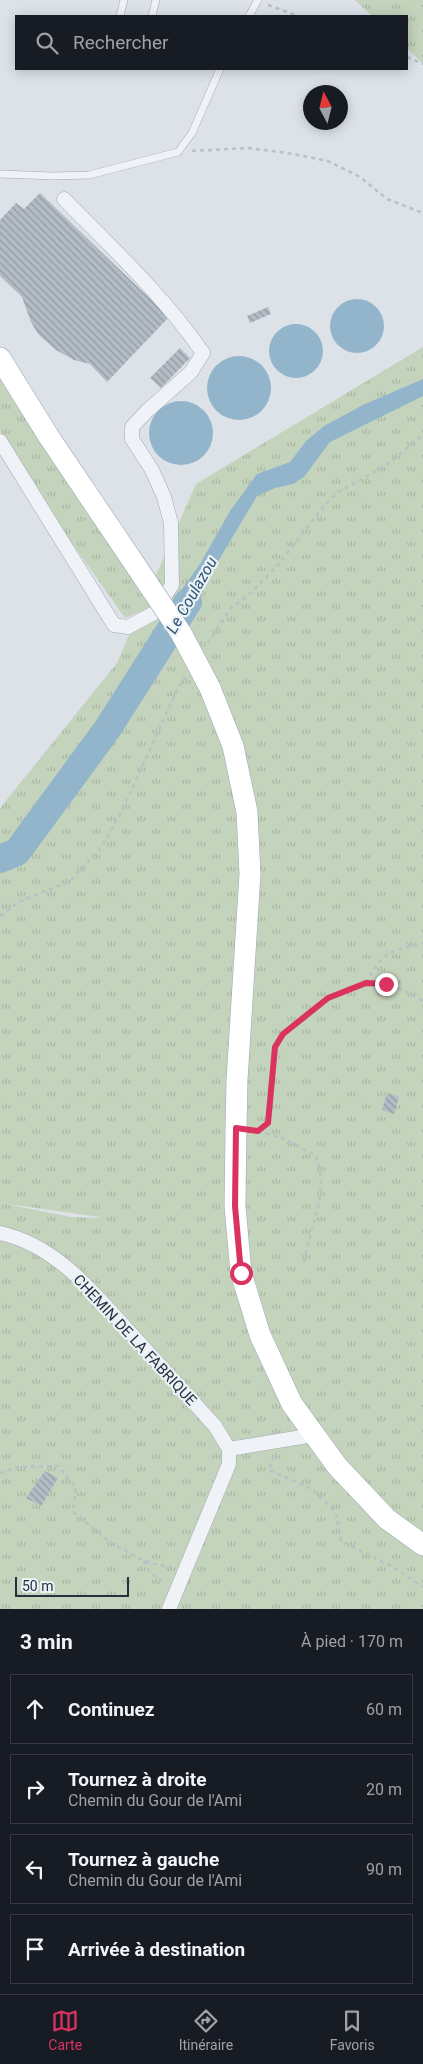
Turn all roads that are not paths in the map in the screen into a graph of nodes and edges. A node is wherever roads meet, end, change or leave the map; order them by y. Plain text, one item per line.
1 (124, 0) edge
2 (156, 0) edge
3 (258, 1) edge
4 (120, 15) edge
5 (152, 15) edge
6 (250, 15) edge
7 (220, 70) edge
8 (0, 174) edge
9 (64, 200) dead end
10 (0, 358) edge
11 (0, 441) edge
12 (0, 1232) edge
13 (314, 1435) junction
14 (229, 1449) junction
15 (423, 1545) edge
16 (169, 1609) edge

1 - 4 lane
2 - 5 lane
3 - 6 lane
7 - 8 lane
9 - 11 street
10 - 13 main road, bridge
12 - 14 street, CHEMIN DE LA FABRIQUE
13 - 14 street
13 - 15 main road
14 - 16 street

